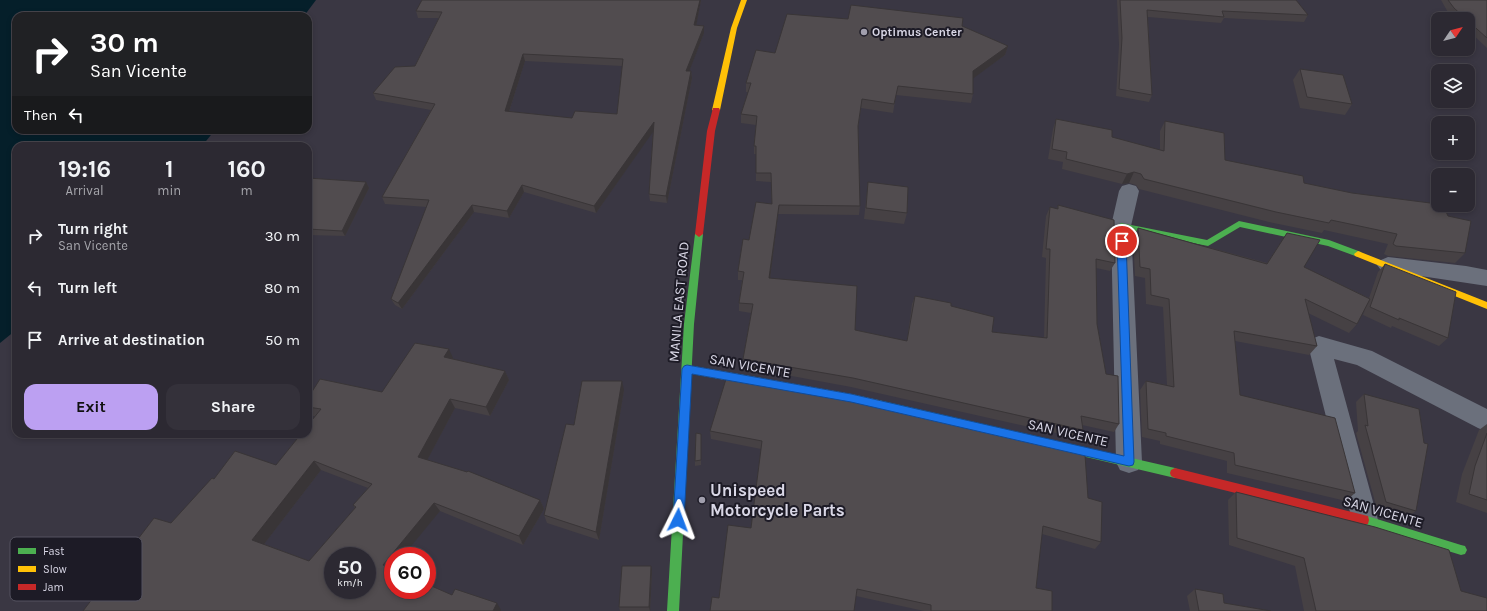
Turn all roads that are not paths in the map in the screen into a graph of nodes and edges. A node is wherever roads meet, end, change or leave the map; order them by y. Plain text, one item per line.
1 (744, 0) edge
2 (1130, 191) dead end
3 (1121, 226) junction
4 (1388, 265) junction
5 (1487, 278) edge
6 (1487, 306) edge
7 (687, 369) junction
8 (1487, 421) edge
9 (1129, 462) junction
10 (1365, 520) junction
11 (1461, 550) dead end
12 (673, 611) edge

1 - 7 street, MANILA EAST ROAD
2 - 3 street
3 - 4 street
3 - 9 street
4 - 5 street
4 - 6 street
7 - 9 street, SAN VICENTE
7 - 12 street, MANILA EAST ROAD
8 - 10 street
9 - 10 street, SAN VICENTE
10 - 11 street, SAN VICENTE

